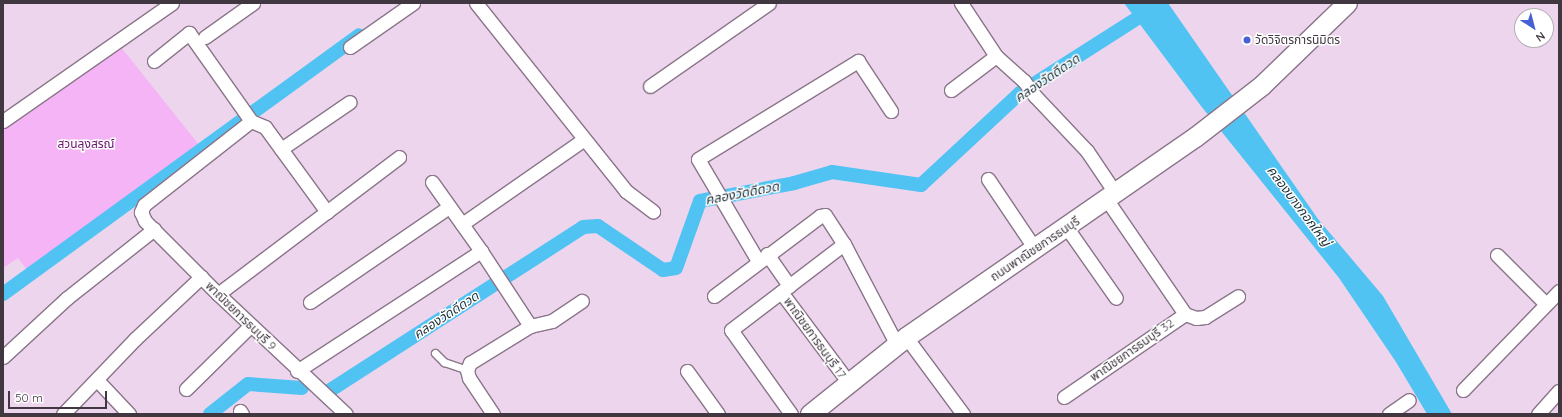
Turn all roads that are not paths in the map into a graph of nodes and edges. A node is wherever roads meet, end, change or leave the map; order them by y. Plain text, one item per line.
1 (172, 3) edge
2 (253, 3) edge
3 (413, 3) edge
4 (476, 3) edge
5 (769, 3) edge
6 (961, 3) edge
7 (1347, 3) edge
8 (205, 37) dead end
9 (350, 47) dead end
10 (996, 56) junction
11 (154, 61) dead end
12 (650, 86) dead end
13 (951, 90) dead end
14 (350, 102) dead end
15 (891, 111) dead end
16 (247, 116) junction
17 (3, 121) edge
18 (583, 140) junction
19 (281, 149) junction
20 (399, 157) dead end
21 (988, 179) dead end
22 (432, 182) dead end
23 (1111, 197) junction
24 (449, 206) junction
25 (653, 211) dead end
26 (327, 212) junction
27 (462, 224) junction
28 (1067, 228) junction
29 (154, 229) junction
30 (844, 244) junction
31 (1035, 249) junction
32 (481, 251) junction
33 (1497, 255) dead end
34 (762, 258) junction
35 (201, 277) junction
36 (785, 289) junction
37 (1559, 291) edge
38 (218, 294) junction
39 (714, 296) dead end
40 (1238, 296) dead end
41 (1116, 298) dead end
42 (582, 301) dead end
43 (310, 302) dead end
44 (1546, 304) junction
45 (1185, 314) junction
46 (250, 326) junction
47 (530, 326) junction
48 (901, 341) junction
49 (435, 353) dead end
50 (3, 357) edge
51 (467, 370) junction
52 (297, 371) junction
53 (687, 371) dead end
54 (97, 380) junction
55 (849, 383) junction
56 (186, 389) dead end
57 (1462, 390) dead end
58 (1559, 391) edge
59 (1064, 397) dead end
60 (1409, 400) dead end
61 (63, 414) edge
62 (129, 414) edge
63 (346, 414) edge
64 (493, 414) edge
65 (718, 414) edge
66 (791, 414) edge
67 (810, 414) edge
68 (963, 414) edge
69 (1389, 414) edge
70 (1538, 414) edge

1 - 17 street
2 - 8 street
3 - 9 street
4 - 18 street
5 - 12 street
6 - 10 street, พาณิชยการธนบุรี 32
7 - 23 main road, ถนนพาณิชยการธนบุรี
10 - 13 street
10 - 23 street, พาณิชยการธนบุรี 32
11 - 16 street
14 - 19 street
15 - 34 street, พาณิชยการธนบุรี 17
16 - 19 street
16 - 29 street, พาณิชยการธนบุรี 9
18 - 25 street
18 - 27 street
19 - 26 street
20 - 26 street
21 - 31 street
22 - 24 street
23 - 28 main road, ถนนพาณิชยการธนบุรี
23 - 45 street, พาณิชยการธนบุรี 32
24 - 27 street
24 - 43 street
26 - 38 street
27 - 32 street
28 - 31 main road, ถนนพาณิชยการธนบุรี
28 - 41 street
29 - 35 street, พาณิชยการธนบุรี 9
29 - 50 street
30 - 34 street
30 - 36 street
30 - 48 street
31 - 48 main road, ถนนพาณิชยการธนบุรี
32 - 47 street
32 - 52 street
33 - 44 street
34 - 36 street, พาณิชยการธนบุรี 17
34 - 39 street
35 - 38 street, พาณิชยการธนบุรี 9
35 - 54 street
36 - 55 street, พาณิชยการธนบุรี 17
36 - 66 street
37 - 44 street
38 - 46 street, พาณิชยการธนบุรี 9
40 - 45 street
42 - 47 street
44 - 57 street
45 - 59 street, พาณิชยการธนบุรี 32
46 - 52 street, พาณิชยการธนบุรี 9
46 - 56 street
47 - 51 street
48 - 55 main road, ถนนพาณิชยการธนบุรี
48 - 68 street
49 - 51 lane
51 - 64 street
52 - 63 street, พาณิชยการธนบุรี 9
53 - 65 street
54 - 61 street
54 - 62 street
55 - 67 main road, ถนนพาณิชยการธนบุรี
58 - 70 street
60 - 69 street

